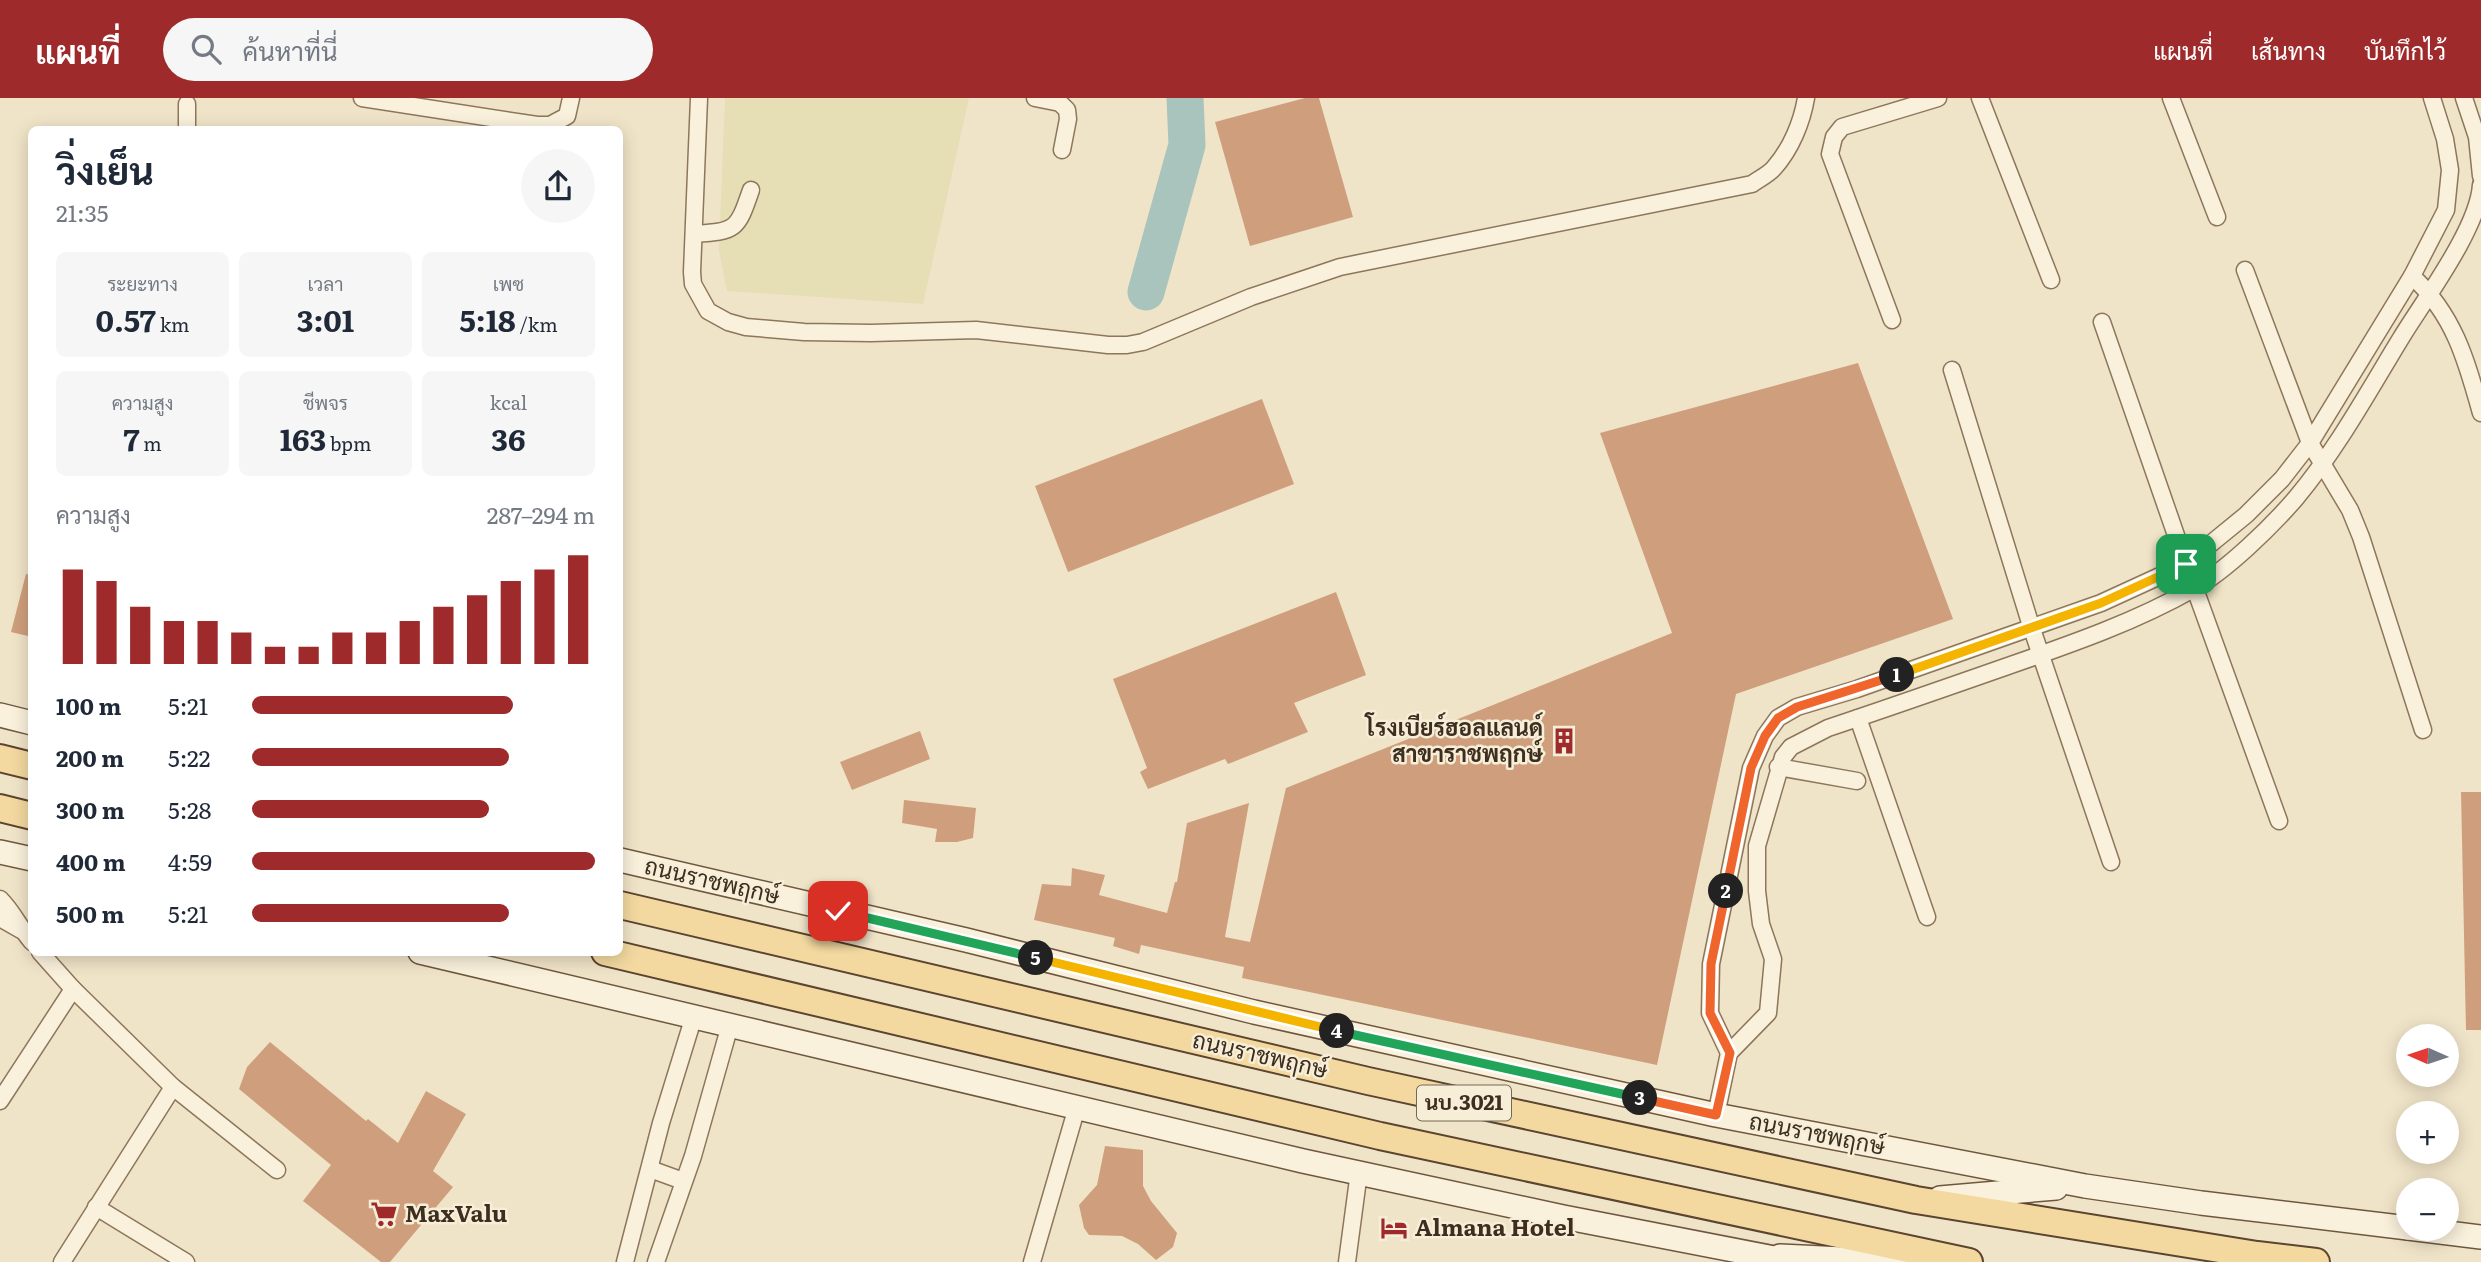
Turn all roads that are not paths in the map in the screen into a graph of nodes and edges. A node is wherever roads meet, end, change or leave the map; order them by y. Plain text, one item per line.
1 (571, 98) edge
2 (699, 98) edge
3 (1035, 98) edge
4 (1805, 98) edge
5 (1938, 98) edge
6 (1980, 98) edge
7 (2171, 98) edge
8 (2432, 98) edge
9 (2464, 98) edge
10 (368, 99) edge
11 (187, 104) dead end
12 (187, 126) edge
13 (1062, 150) dead end
14 (2481, 176) edge
15 (2481, 185) edge
16 (751, 190) dead end
17 (2217, 217) dead end
18 (694, 234) junction
19 (2245, 270) dead end
20 (2412, 276) junction
21 (2051, 280) dead end
22 (2431, 293) junction
23 (1892, 320) dead end
24 (2102, 322) dead end
25 (1952, 370) dead end
26 (2481, 413) edge
27 (2310, 443) junction
28 (2324, 464) junction
29 (2186, 564) junction
30 (2196, 588) junction
31 (2031, 626) junction
32 (2040, 654) junction
33 (1839, 693) junction
34 (0, 715) edge
35 (1853, 720) junction
36 (28, 722) edge
37 (2423, 730) dead end
38 (0, 758) edge
39 (28, 765) edge
40 (1779, 767) junction
41 (1857, 781) dead end
42 (0, 808) edge
43 (28, 815) edge
44 (2279, 821) dead end
45 (0, 852) edge
46 (28, 858) edge
47 (623, 861) edge
48 (2111, 862) dead end
49 (0, 899) edge
50 (624, 905) edge
51 (1927, 917) dead end
52 (0, 918) edge
53 (26, 936) edge
54 (43, 956) edge
55 (435, 956) edge
56 (622, 956) edge
57 (72, 989) junction
58 (692, 1024) junction
59 (730, 1025) junction
60 (1730, 1053) junction
61 (173, 1087) junction
62 (0, 1101) edge
63 (1077, 1107) junction
64 (1716, 1115) junction
65 (650, 1169) junction
66 (277, 1170) dead end
67 (1359, 1172) junction
68 (683, 1181) junction
69 (2085, 1186) junction
70 (1916, 1199) junction
71 (96, 1207) junction
72 (2396, 1227) edge
73 (2459, 1234) edge
74 (2481, 1237) edge
75 (1767, 1256) junction
76 (62, 1262) edge
77 (186, 1262) edge
78 (625, 1262) edge
79 (656, 1262) edge
80 (1032, 1262) edge
81 (1347, 1262) edge
82 (1795, 1262) edge
83 (1907, 1262) edge
84 (1969, 1262) edge
85 (2316, 1262) edge

1 - 10 street
2 - 18 street
3 - 13 street
4 - 18 street
5 - 23 street
6 - 21 street
7 - 17 street
8 - 20 street
9 - 14 street
11 - 12 street
15 - 22 street
16 - 18 street
19 - 27 street
20 - 22 street
20 - 27 street
22 - 26 street
22 - 28 street
24 - 29 street
25 - 31 street
27 - 28 street
27 - 29 street
28 - 30 street
28 - 37 street
29 - 30 street
29 - 31 street
30 - 32 street
30 - 44 street
31 - 32 street
31 - 33 street
32 - 35 street
32 - 48 street
33 - 35 street
33 - 60 street
34 - 36 main road
35 - 40 street
35 - 51 street
38 - 39 main road
40 - 41 street
40 - 60 street
42 - 43 main road
45 - 46 main road
47 - 64 main road, ถนนราชพฤกษ์ / นบ.3021
49 - 53 street
50 - 70 main road, ถนนราชพฤกษ์ / นบ.3021
52 - 53 street
54 - 57 street
55 - 58 main road
56 - 84 main road, นบ.3021
57 - 61 street
57 - 62 street
58 - 59 main road
58 - 65 street
59 - 63 main road
59 - 68 street
60 - 64 street
61 - 66 street
61 - 71 street
63 - 67 main road
63 - 80 street
64 - 69 main road, ถนนราชพฤกษ์ / นบ.3021
65 - 68 street
65 - 78 street
67 - 75 main road
67 - 81 street
68 - 79 street
69 - 70 main road
69 - 72 main road, ถนนราชพฤกษ์ / นบ.3021
70 - 85 main road, ถนนราชพฤกษ์ / นบ.3021
71 - 76 street
71 - 77 street
73 - 74 main road, ถนนราชพฤกษ์ / นบ.3021
75 - 82 main road
75 - 83 main road

